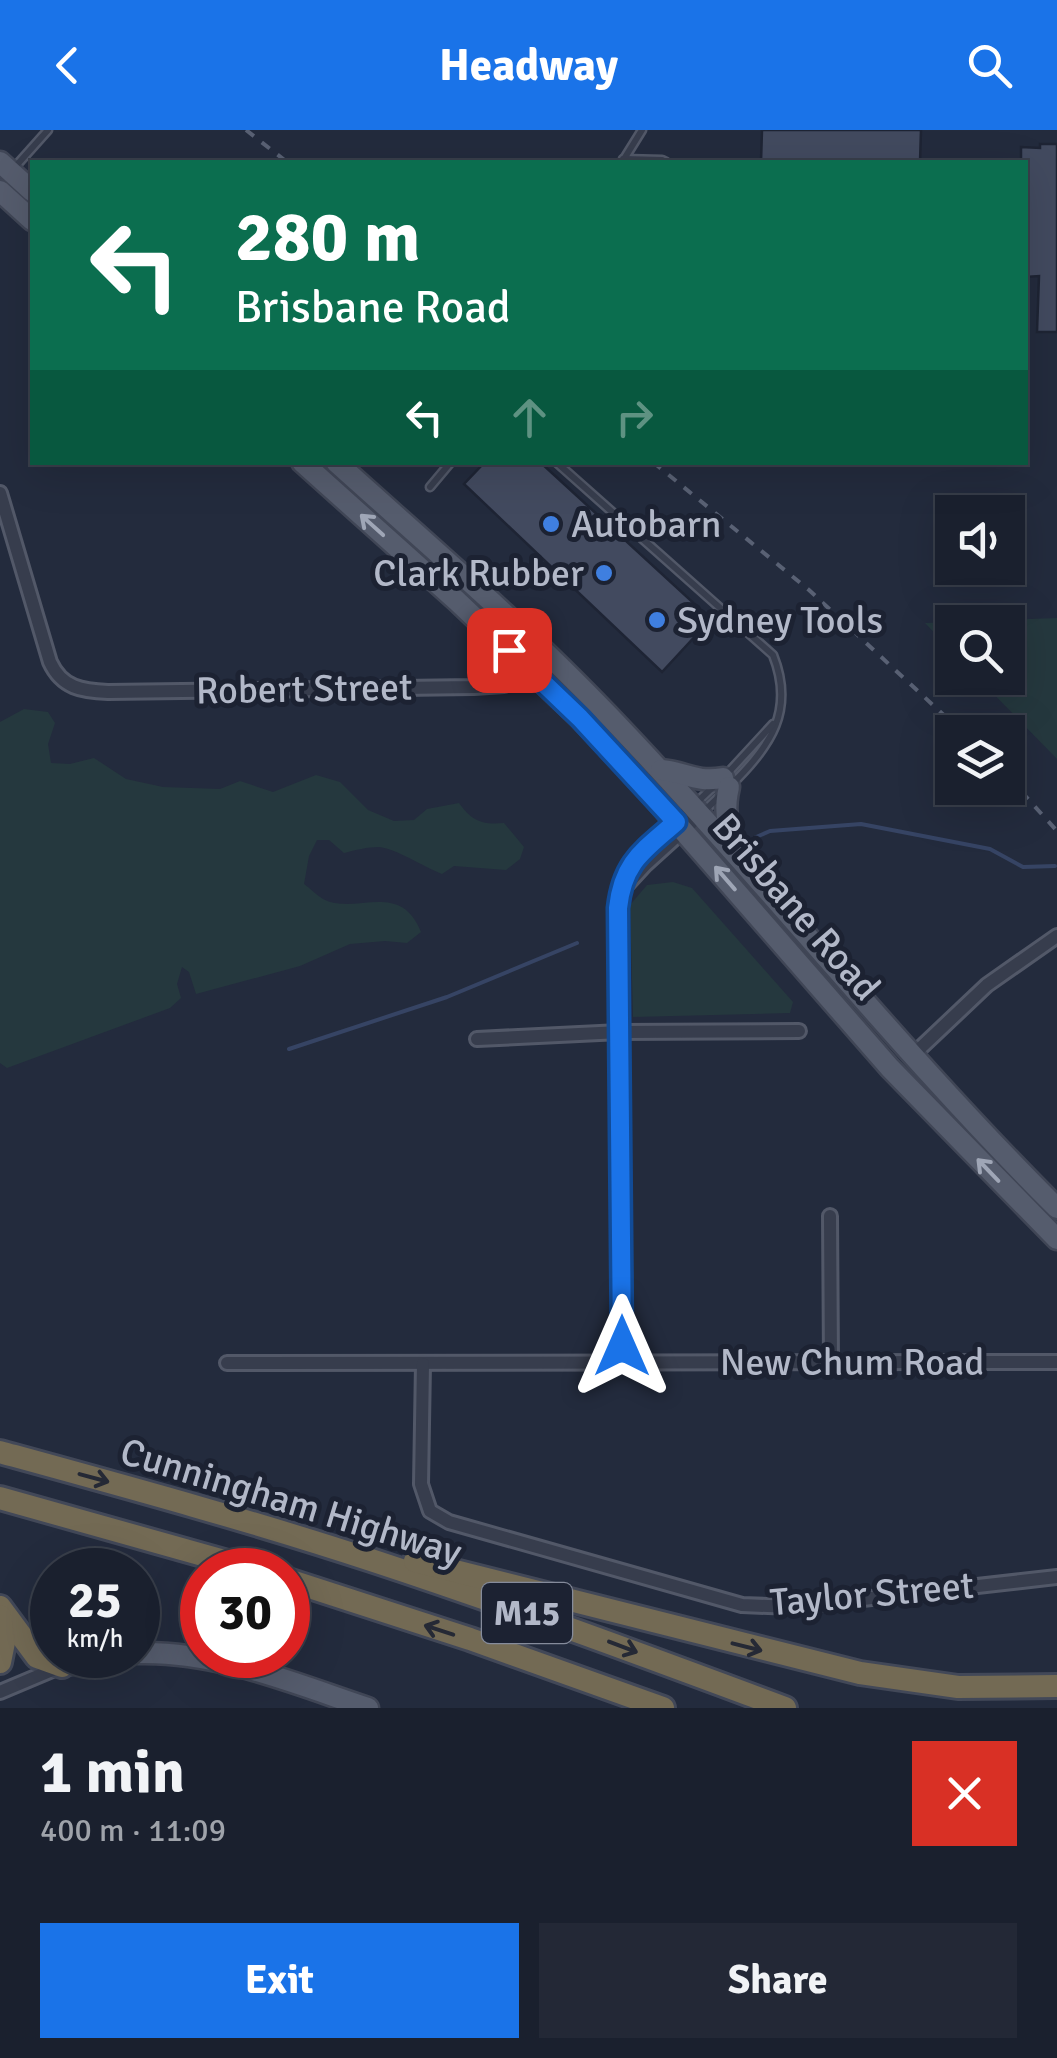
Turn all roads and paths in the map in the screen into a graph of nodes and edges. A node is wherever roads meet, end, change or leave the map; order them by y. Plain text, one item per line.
1 (47, 130) edge
2 (642, 130) edge
3 (623, 160) edge
4 (5, 167) edge
5 (30, 189) edge
6 (0, 191) edge
7 (30, 218) edge
8 (305, 465) edge
9 (339, 465) edge
10 (449, 465) edge
11 (559, 465) edge
12 (430, 487) dead end
13 (0, 493) edge
14 (535, 674) junction
15 (659, 770) junction
16 (726, 782) junction
17 (696, 811) junction
18 (680, 826) junction
19 (735, 855) junction
20 (1057, 936) edge
21 (799, 1030) dead end
22 (620, 1032) junction
23 (477, 1039) dead end
24 (912, 1056) junction
25 (1057, 1208) edge
26 (830, 1216) dead end
27 (1057, 1239) edge
28 (831, 1361) junction
29 (622, 1362) junction
30 (1057, 1362) edge
31 (227, 1364) dead end
32 (423, 1364) junction
33 (0, 1452) edge
34 (0, 1498) edge
35 (265, 1528) junction
36 (180, 1549) edge
37 (1057, 1576) edge
38 (310, 1588) edge
39 (0, 1606) edge
40 (0, 1616) edge
41 (30, 1647) edge
42 (160, 1654) edge
43 (0, 1662) edge
44 (33, 1678) edge
45 (1054, 1685) edge
46 (0, 1692) edge
47 (368, 1708) edge
48 (663, 1708) edge
49 (785, 1708) edge

1 - 4 lane
2 - 3 lane
4 - 5 main road
6 - 7 main road
14 -> 8 main road, Brisbane Road
9 - 15 main road, Brisbane Road
10 - 12 lane
11 - 16 lane
13 - 14 street, Robert Street
14 - 18 main road, Brisbane Road
15 - 16 main road
15 - 17 main road, Brisbane Road
16 - 17 lane
16 - 19 main road
17 - 18 street
17 - 19 main road, Brisbane Road
18 - 22 street
27 -> 18 main road, Brisbane Road
19 - 24 main road, Brisbane Road
20 - 24 street
21 - 22 street
22 - 23 street
22 - 29 street
24 - 25 main road, Brisbane Road
26 - 28 street
28 - 29 street, New Chum Road
28 - 30 street, New Chum Road
29 - 32 street, New Chum Road
31 - 32 street, New Chum Road
32 - 37 street, Taylor Street
33 -> 35 highway, Cunningham Highway / M15
34 - 36 highway, Cunningham Highway
35 -> 45 highway
35 -> 49 highway, Cunningham Highway / M15
48 -> 38 highway, Cunningham Highway / M15
39 - 41 highway
40 - 43 highway
42 - 47 main road
44 - 46 street

